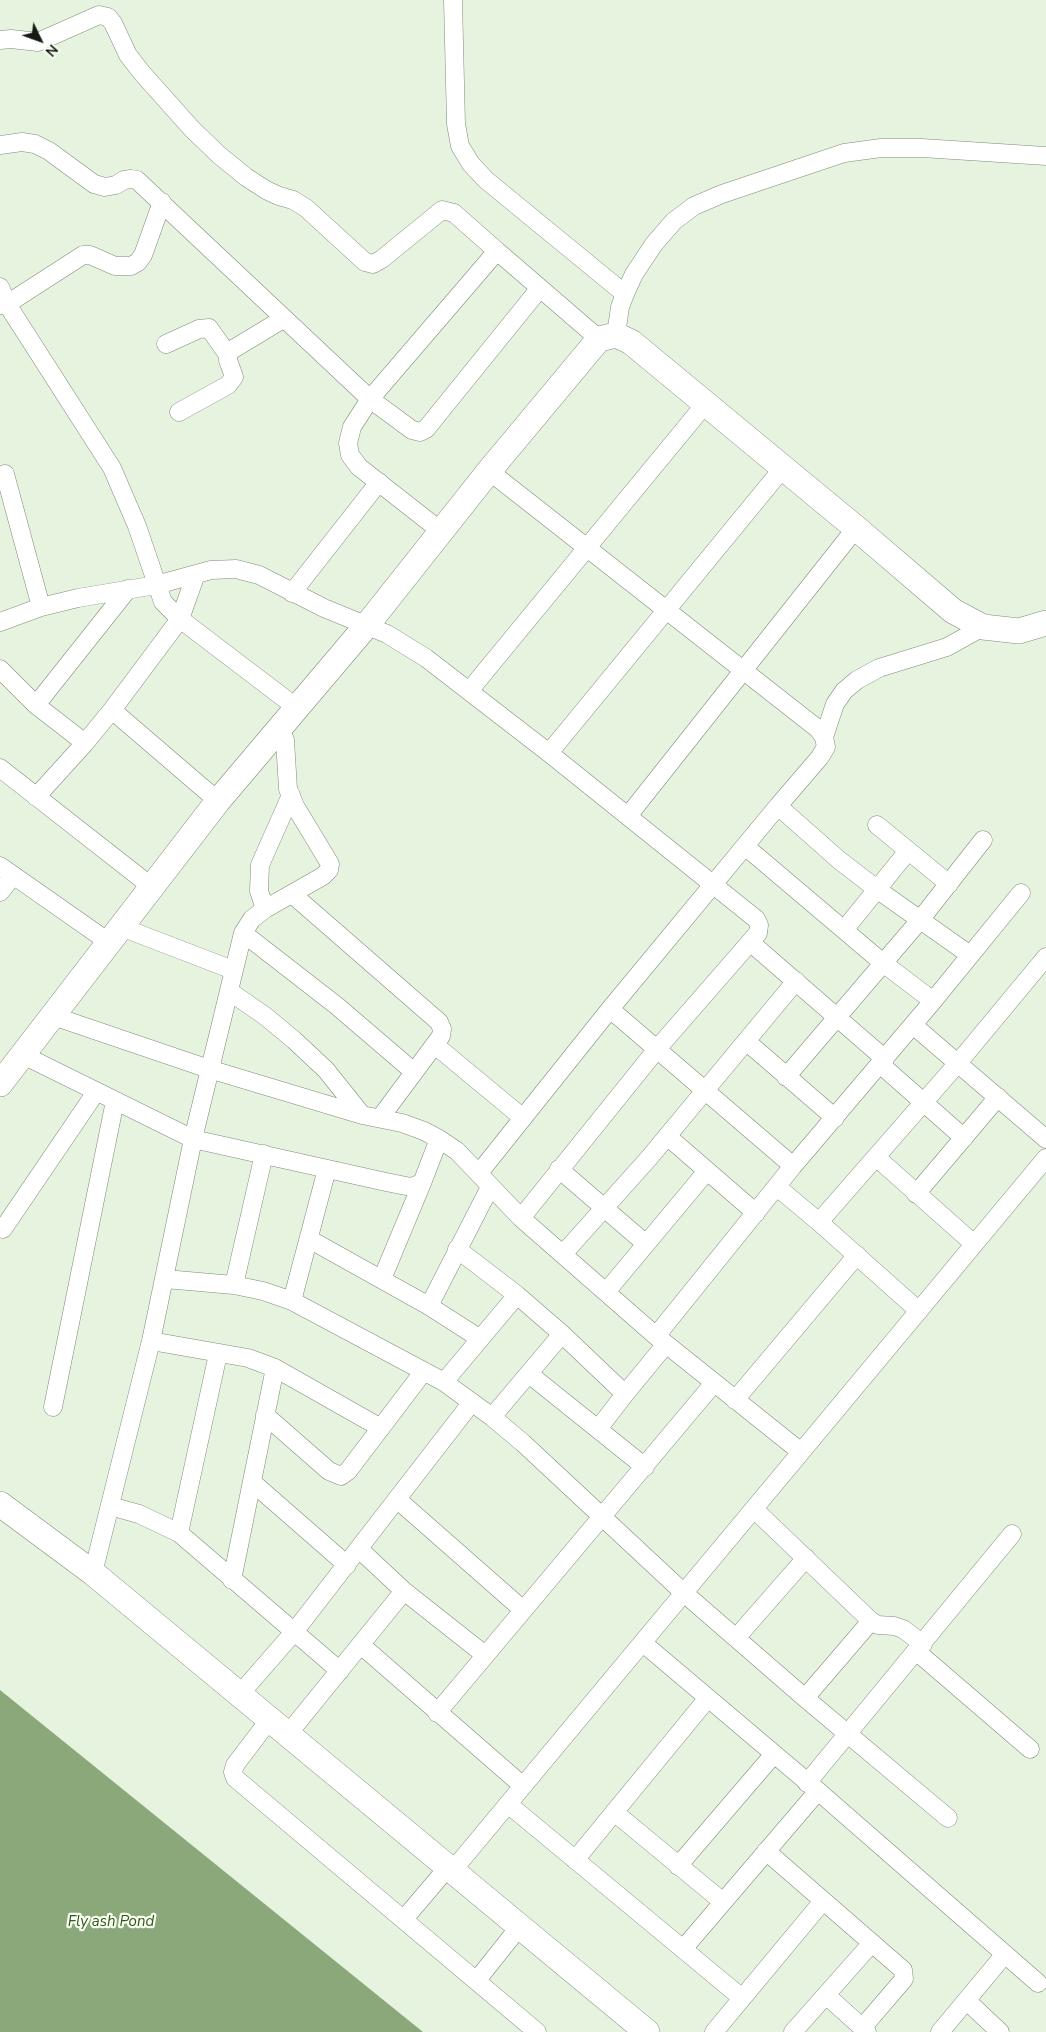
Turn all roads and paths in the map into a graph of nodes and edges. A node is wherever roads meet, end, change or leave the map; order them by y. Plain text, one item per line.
1 (453, 0) edge
2 (0, 40) edge
3 (0, 145) edge
4 (1046, 156) edge
5 (162, 202) junction
6 (497, 252) junction
7 (0, 287) edge
8 (540, 288) junction
9 (625, 294) junction
10 (3, 305) edge
11 (282, 318) junction
12 (607, 337) junction
13 (166, 344) dead end
14 (228, 355) junction
15 (370, 399) junction
16 (706, 403) junction
17 (179, 412) dead end
18 (782, 468) junction
19 (489, 471) junction
20 (5, 474) dead end
21 (379, 482) junction
22 (856, 528) junction
23 (442, 532) junction
24 (588, 548) junction
25 (196, 574) junction
26 (156, 585) junction
27 (128, 590) junction
28 (292, 593) junction
29 (42, 607) junction
30 (666, 611) junction
31 (180, 620) junction
32 (0, 622) edge
33 (1046, 623) edge
34 (367, 625) junction
35 (983, 627) junction
36 (743, 671) junction
37 (2, 674) edge
38 (470, 691) junction
39 (36, 705) junction
40 (297, 708) junction
41 (112, 710) junction
42 (280, 728) junction
43 (824, 737) junction
44 (85, 743) junction
45 (549, 753) junction
46 (1, 771) edge
47 (291, 795) junction
48 (36, 797) junction
49 (218, 801) junction
50 (778, 806) junction
51 (628, 816) junction
52 (876, 825) dead end
53 (983, 840) dead end
54 (746, 847) junction
55 (908, 851) junction
56 (6, 871) edge
57 (948, 884) junction
58 (714, 885) junction
59 (152, 887) junction
60 (878, 890) junction
61 (0, 892) edge
62 (1021, 893) dead end
63 (292, 894) junction
64 (266, 909) junction
65 (920, 920) junction
66 (844, 930) junction
67 (242, 933) junction
68 (115, 935) junction
69 (750, 942) junction
70 (970, 955) junction
71 (1046, 957) edge
72 (883, 963) junction
73 (232, 970) junction
74 (796, 981) junction
75 (229, 991) junction
76 (933, 1001) junction
77 (610, 1009) junction
78 (53, 1016) junction
79 (838, 1018) junction
80 (913, 1025) junction
81 (746, 1041) junction
82 (435, 1045) junction
83 (657, 1049) junction
84 (23, 1055) junction
85 (882, 1061) junction
86 (958, 1063) junction
87 (209, 1068) junction
88 (414, 1072) junction
89 (786, 1077) junction
90 (0, 1084) edge
91 (704, 1090) junction
92 (96, 1092) junction
93 (998, 1098) junction
94 (115, 1101) junction
95 (924, 1102) junction
96 (362, 1115) junction
97 (380, 1118) junction
98 (523, 1118) junction
99 (835, 1118) junction
100 (667, 1136) junction
101 (964, 1138) junction
102 (193, 1139) junction
103 (439, 1139) junction
104 (1046, 1139) edge
105 (264, 1154) junction
106 (876, 1157) junction
107 (1046, 1158) edge
108 (793, 1166) junction
109 (327, 1169) junction
110 (559, 1169) junction
111 (707, 1171) junction
112 (478, 1173) junction
113 (422, 1182) junction
114 (490, 1186) junction
115 (777, 1187) junction
116 (916, 1194) junction
117 (603, 1208) junction
118 (756, 1213) junction
119 (521, 1218) junction
120 (820, 1222) junction
121 (3, 1229) dead end
122 (309, 1239) junction
123 (646, 1244) junction
124 (974, 1244) junction
125 (457, 1249) junction
126 (562, 1254) junction
127 (857, 1255) junction
128 (165, 1278) junction
129 (382, 1279) junction
130 (234, 1285) junction
131 (606, 1292) junction
132 (517, 1295) junction
133 (292, 1301) junction
134 (429, 1306) junction
135 (919, 1311) junction
136 (562, 1334) junction
137 (479, 1338) junction
138 (661, 1340) junction
139 (151, 1341) junction
140 (218, 1354) junction
141 (275, 1368) junction
142 (424, 1371) junction
143 (529, 1374) junction
144 (444, 1382) junction
145 (714, 1384) junction
146 (625, 1394) junction
147 (735, 1400) junction
148 (472, 1402) junction
149 (53, 1407) dead end
150 (265, 1415) junction
151 (492, 1417) junction
152 (381, 1428) junction
153 (598, 1428) junction
154 (801, 1452) junction
155 (645, 1468) junction
156 (252, 1482) junction
157 (398, 1500) junction
158 (0, 1504) edge
159 (110, 1506) junction
160 (754, 1509) junction
161 (602, 1517) junction
162 (179, 1533) junction
163 (1012, 1534) dead end
164 (360, 1549) junction
165 (806, 1558) junction
166 (346, 1565) junction
167 (93, 1573) junction
168 (232, 1580) junction
169 (404, 1591) junction
170 (684, 1592) junction
171 (522, 1609) junction
172 (870, 1621) junction
173 (294, 1632) junction
174 (736, 1638) junction
175 (643, 1642) junction
176 (361, 1646) junction
177 (919, 1647) junction
178 (485, 1655) junction
179 (340, 1671) junction
180 (240, 1694) junction
181 (708, 1698) junction
182 (805, 1698) junction
183 (437, 1713) junction
184 (279, 1727) junction
185 (848, 1734) junction
186 (1030, 1750) dead end
187 (774, 1754) junction
188 (523, 1786) junction
189 (812, 1787) junction
190 (508, 1804) junction
191 (614, 1812) junction
192 (948, 1818) dead end
193 (766, 1851) junction
194 (575, 1860) junction
195 (678, 1866) junction
196 (451, 1868) junction
197 (723, 1902) junction
198 (823, 1902) junction
199 (404, 1920) junction
200 (520, 1926) junction
201 (871, 1944) junction
202 (683, 1949) junction
203 (1005, 1954) junction
204 (477, 1980) junction
205 (1038, 1983) dead end
206 (826, 1995) junction
207 (742, 1998) junction
208 (967, 2001) junction
209 (865, 2030) edge
210 (537, 2032) edge
211 (647, 2032) edge
212 (714, 2032) edge
213 (794, 2032) edge
214 (940, 2032) edge
215 (1000, 2032) edge

1 - 9 street
2 - 6 street
3 - 5 street
4 - 9 street
5 - 10 street
5 - 11 street
6 - 8 street
6 - 15 street
7 - 10 street
8 - 12 street
8 - 15 street
9 - 12 street
10 - 26 street
11 - 14 street
11 - 15 street
12 - 16 street
12 - 19 street
13 - 14 street
14 - 17 street
15 - 21 street
16 - 18 street
16 - 24 street
18 - 22 street
18 - 30 street
19 - 23 street
19 - 24 street
20 - 29 street
21 - 23 street
21 - 28 street
22 - 35 street
22 - 36 street
23 - 34 street
24 - 30 street
24 - 38 street
25 - 26 street
25 - 28 street
25 - 31 street
26 - 27 street
26 - 31 street
27 - 29 street
27 - 39 street
28 - 34 street
29 - 32 street
30 - 36 street
30 - 45 street
31 - 40 street
31 - 41 street
33 - 35 street
34 - 38 street
34 - 40 street
35 - 43 street
36 - 43 street
36 - 51 street
37 - 39 street
38 - 45 street
39 - 44 street
40 - 42 street
41 - 44 street
41 - 49 street
42 - 47 street
42 - 49 street
43 - 50 street
44 - 48 street
45 - 51 street
46 - 48 street
47 - 63 street
47 - 64 street
48 - 59 street
49 - 59 street
50 - 54 street
50 - 60 street
51 - 58 street
52 - 55 street
53 - 57 street
54 - 58 street
54 - 66 street
55 - 57 street
55 - 60 street
56 - 61 street
56 - 68 street
57 - 65 street
58 - 69 street
58 - 77 street
59 - 68 street
60 - 65 street
60 - 66 street
62 - 70 street
63 - 64 street
63 - 82 street
64 - 67 street
65 - 70 street
65 - 72 street
66 - 72 street
67 - 73 street
67 - 88 street
68 - 73 street
68 - 78 street
69 - 74 street
69 - 83 street
70 - 76 street
71 - 86 street
72 - 76 street
72 - 79 street
73 - 75 street
74 - 79 street
74 - 81 street
75 - 87 street
75 - 96 street
76 - 80 street
77 - 83 street
77 - 98 street
78 - 84 street
78 - 87 street
79 - 85 street
79 - 89 street
80 - 85 street
80 - 86 street
81 - 89 street
81 - 91 street
82 - 88 street
82 - 98 street
83 - 91 street
83 - 110 street
84 - 90 street
84 - 92 street
85 - 95 street
85 - 99 street
86 - 93 street
86 - 95 street
87 - 96 street
87 - 102 street
88 - 97 street
89 - 99 street
91 - 100 street
91 - 108 street
92 - 94 street
92 - 121 street
93 - 101 street
93 - 104 street
94 - 102 street
94 - 149 street
95 - 101 street
95 - 106 street
96 - 97 street
97 - 103 street
98 - 112 street
99 - 108 street
100 - 111 street
100 - 117 street
101 - 116 street
102 - 105 street
102 - 128 street
103 - 112 street
103 - 113 street
105 - 109 street
105 - 130 street
106 - 116 street
106 - 120 street
107 - 124 street
108 - 115 street
109 - 113 street
109 - 122 street
110 - 117 street
110 - 119 street
111 - 118 street
111 - 123 street
112 - 114 street
113 - 129 street
114 - 119 street
114 - 125 street
115 - 118 street
115 - 120 street
116 - 124 street
117 - 123 street
117 - 126 street
118 - 138 street
119 - 126 street
120 - 127 street
122 - 129 street
122 - 133 street
123 - 131 street
124 - 135 street
125 - 132 street
125 - 134 street
126 - 131 street
127 - 135 street
127 - 147 street
128 - 130 street
128 - 139 street
129 - 134 street
130 - 133 street
131 - 138 street
132 - 136 street
132 - 137 street
133 - 142 street
134 - 137 street
135 - 154 street
136 - 143 street
136 - 146 street
137 - 144 street
138 - 145 street
138 - 146 street
139 - 140 street
139 - 159 street
140 - 141 street
140 - 162 street
141 - 150 street
141 - 152 street
142 - 144 street
142 - 152 street
143 - 151 street
143 - 153 street
144 - 148 street
145 - 147 street
145 - 155 street
146 - 153 street
147 - 154 street
148 - 151 street
148 - 157 street
150 - 152 street
150 - 156 street
151 - 161 street
153 - 155 street
154 - 160 street
155 - 161 street
156 - 166 street
156 - 168 street
157 - 164 street
157 - 171 street
158 - 167 street
159 - 162 street
159 - 167 street
160 - 165 street
160 - 170 street
161 - 170 street
161 - 171 street
162 - 168 street
163 - 177 street
164 - 166 street
164 - 169 street
165 - 172 street
165 - 174 street
166 - 173 street
167 - 180 street
168 - 173 street
169 - 176 street
169 - 178 street
170 - 174 street
170 - 175 street
171 - 178 street
172 - 177 street
172 - 182 street
173 - 179 street
173 - 180 street
174 - 182 street
175 - 181 street
175 - 188 street
176 - 179 street
176 - 183 street
177 - 185 street
177 - 186 street
178 - 183 street
179 - 184 street
180 - 184 street
181 - 187 street
181 - 191 street
182 - 185 street
183 - 188 street
184 - 196 street
184 - 199 street
185 - 189 street
185 - 192 street
187 - 189 street
187 - 195 street
188 - 190 street
189 - 193 street
189 - 203 street
190 - 194 street
190 - 196 street
191 - 194 street
191 - 195 street
193 - 197 street
193 - 198 street
194 - 202 street
195 - 197 street
196 - 199 street
196 - 200 street
197 - 202 street
198 - 201 street
198 - 207 street
199 - 204 street
200 - 204 street
200 - 211 street
201 - 206 street
201 - 209 street
202 - 207 street
203 - 205 street
203 - 208 street
204 - 210 street
206 - 209 street
206 - 213 street
207 - 212 street
208 - 214 street
208 - 215 street

